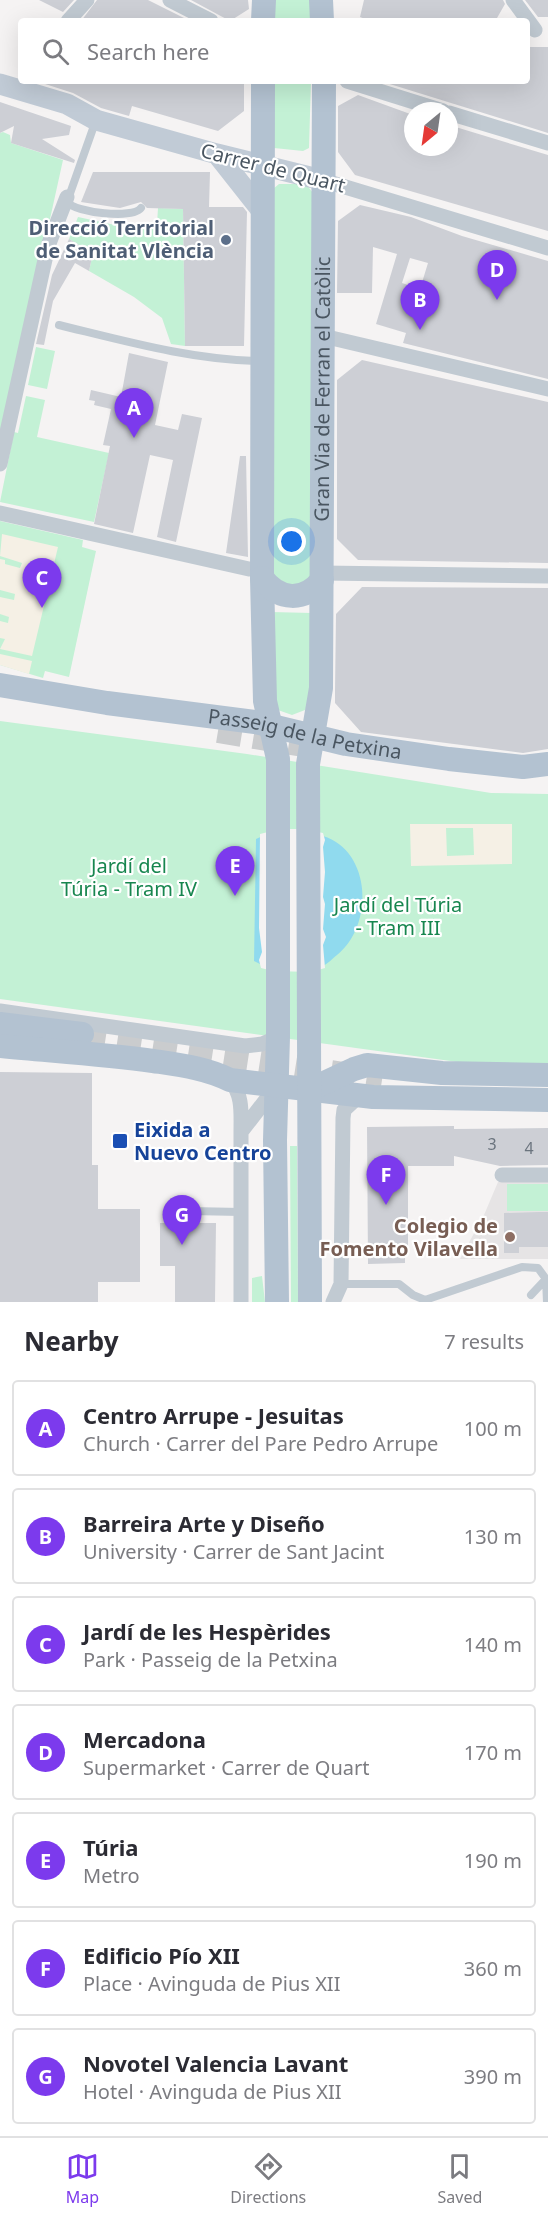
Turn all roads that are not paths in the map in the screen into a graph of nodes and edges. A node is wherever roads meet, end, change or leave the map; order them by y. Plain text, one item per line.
1 (87, 0) edge
2 (170, 0) edge
3 (264, 0) edge
4 (513, 0) edge
5 (71, 18) edge
6 (205, 18) edge
7 (263, 18) edge
8 (527, 18) edge
9 (0, 84) edge
10 (263, 84) edge
11 (324, 84) edge
12 (357, 84) edge
13 (34, 87) edge
14 (414, 102) edge
15 (458, 116) edge
16 (96, 120) junction
17 (548, 142) edge
18 (217, 154) junction
19 (262, 164) junction
20 (322, 180) junction
21 (67, 197) junction
22 (141, 208) dead end
23 (262, 211) junction
24 (548, 248) edge
25 (59, 325) dead end
26 (322, 336) junction
27 (264, 361) junction
28 (548, 389) edge
29 (0, 464) edge
30 (0, 513) edge
31 (255, 573) junction
32 (548, 576) edge
33 (322, 577) junction
34 (0, 680) edge
35 (0, 685) edge
36 (63, 695) junction
37 (0, 698) edge
38 (270, 725) junction
39 (218, 731) tunnel mouth
40 (313, 734) junction
41 (548, 764) edge
42 (0, 1011) edge
43 (0, 1024) edge
44 (82, 1034) tunnel mouth
45 (278, 1037) junction
46 (0, 1046) edge
47 (548, 1075) edge
48 (230, 1080) junction
49 (382, 1080) tunnel mouth
50 (548, 1086) edge
51 (294, 1088) junction
52 (359, 1096) junction
53 (548, 1100) edge
54 (241, 1132) junction
55 (502, 1175) dead end
56 (548, 1175) edge
57 (190, 1211) dead end
58 (241, 1212) junction
59 (546, 1279) junction
60 (341, 1284) junction
61 (530, 1298) edge
62 (547, 1301) edge
63 (241, 1302) edge
64 (277, 1302) edge
65 (310, 1302) edge
66 (333, 1302) edge

1 - 5 street
2 - 6 street
3 - 7 main road
4 - 8 street
9 - 13 street, Carrer de Quart
10 - 19 main road
11 - 20 main road, Gran Via de Ferran el Catòlic
12 - 14 street
13 - 16 street, Carrer de Quart
15 - 17 street
16 - 18 street, Carrer de Quart
16 - 21 lane
18 - 19 street, Carrer de Quart
18 - 23 street
19 - 20 street, Carrer de Quart
19 - 23 main road
20 - 24 street, Carrer de Quart
20 - 26 main road, Gran Via de Ferran el Catòlic
21 - 22 lane
21 - 29 street
23 - 27 main road
25 - 27 lane
26 - 28 street
26 - 33 main road, Gran Via de Ferran el Catòlic
27 - 31 main road
30 - 31 street
31 - 33 main road
31 - 38 main road
32 - 33 street
33 - 40 main road, Gran Via de Ferran el Catòlic
34 - 36 street, Passeig de la Petxina
35 - 36 main road, Passeig de la Petxina
36 - 38 main road, Passeig de la Petxina
37 - 39 main road, Passeig de la Petxina
38 - 40 main road, Passeig de la Petxina
38 - 45 main road
40 - 41 main road, Passeig de la Petxina
40 - 51 main road, Gran Via de Ferran el Catòlic
42 - 45 street
43 - 44 main road
45 - 51 main road
46 - 48 main road
47 - 51 main road
48 - 51 main road
48 - 54 street
49 - 50 main road
51 - 52 main road
51 - 54 street
51 - 64 main road
51 - 65 main road
52 - 53 main road
52 - 60 street
54 - 58 street
55 - 56 street
57 - 58 lane
58 - 63 street
59 - 60 lane
59 - 61 lane
59 - 62 lane
60 - 66 street
61 - 62 lane

